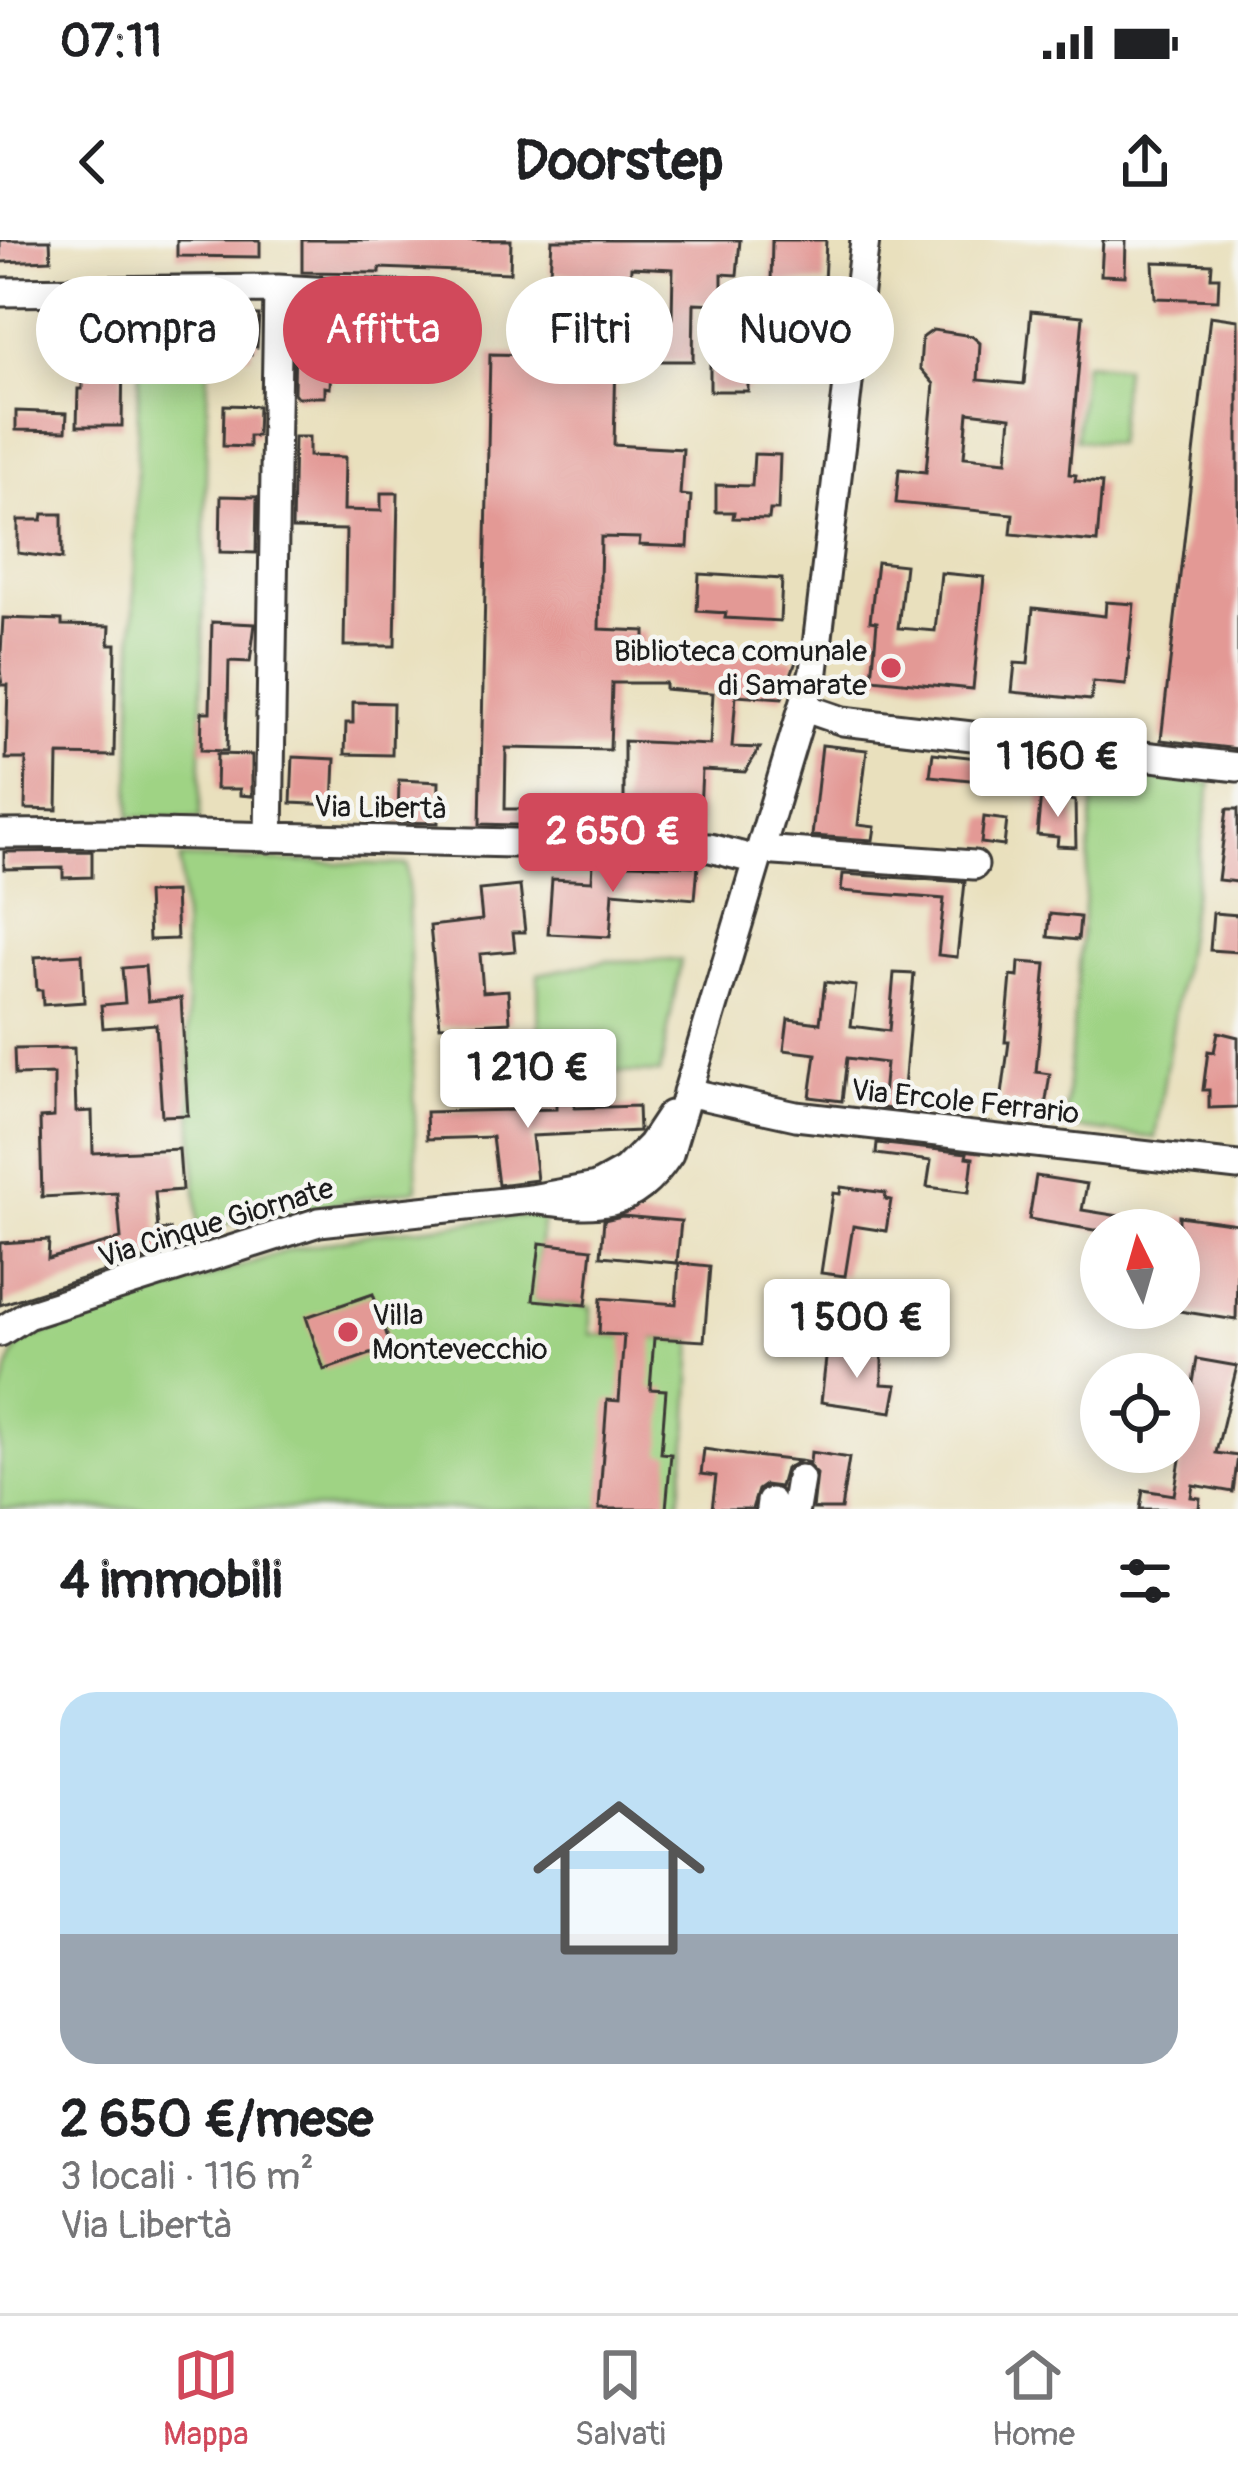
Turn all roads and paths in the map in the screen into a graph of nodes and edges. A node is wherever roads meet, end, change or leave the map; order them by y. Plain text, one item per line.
1 (865, 240) edge
2 (278, 289) junction
3 (283, 289) edge
4 (0, 292) edge
5 (805, 708) junction
6 (1238, 767) edge
7 (0, 834) edge
8 (269, 838) junction
9 (759, 855) junction
10 (974, 865) dead end
11 (687, 1092) junction
12 (1238, 1166) edge
13 (0, 1333) edge
14 (800, 1479) dead end
15 (779, 1506) edge

1 - 5 street, Via Cinque Giornate
2 - 3 street
2 - 4 street
2 - 8 street
5 - 6 street
5 - 9 street, Via Cinque Giornate
7 - 8 street, Via Libertà
8 - 9 street, Via Libertà
9 - 10 street, Via Libertà
9 - 11 street, Via Cinque Giornate
11 - 12 street, Via Ercole Ferrario
11 - 13 street, Via Cinque Giornate
14 - 15 street

